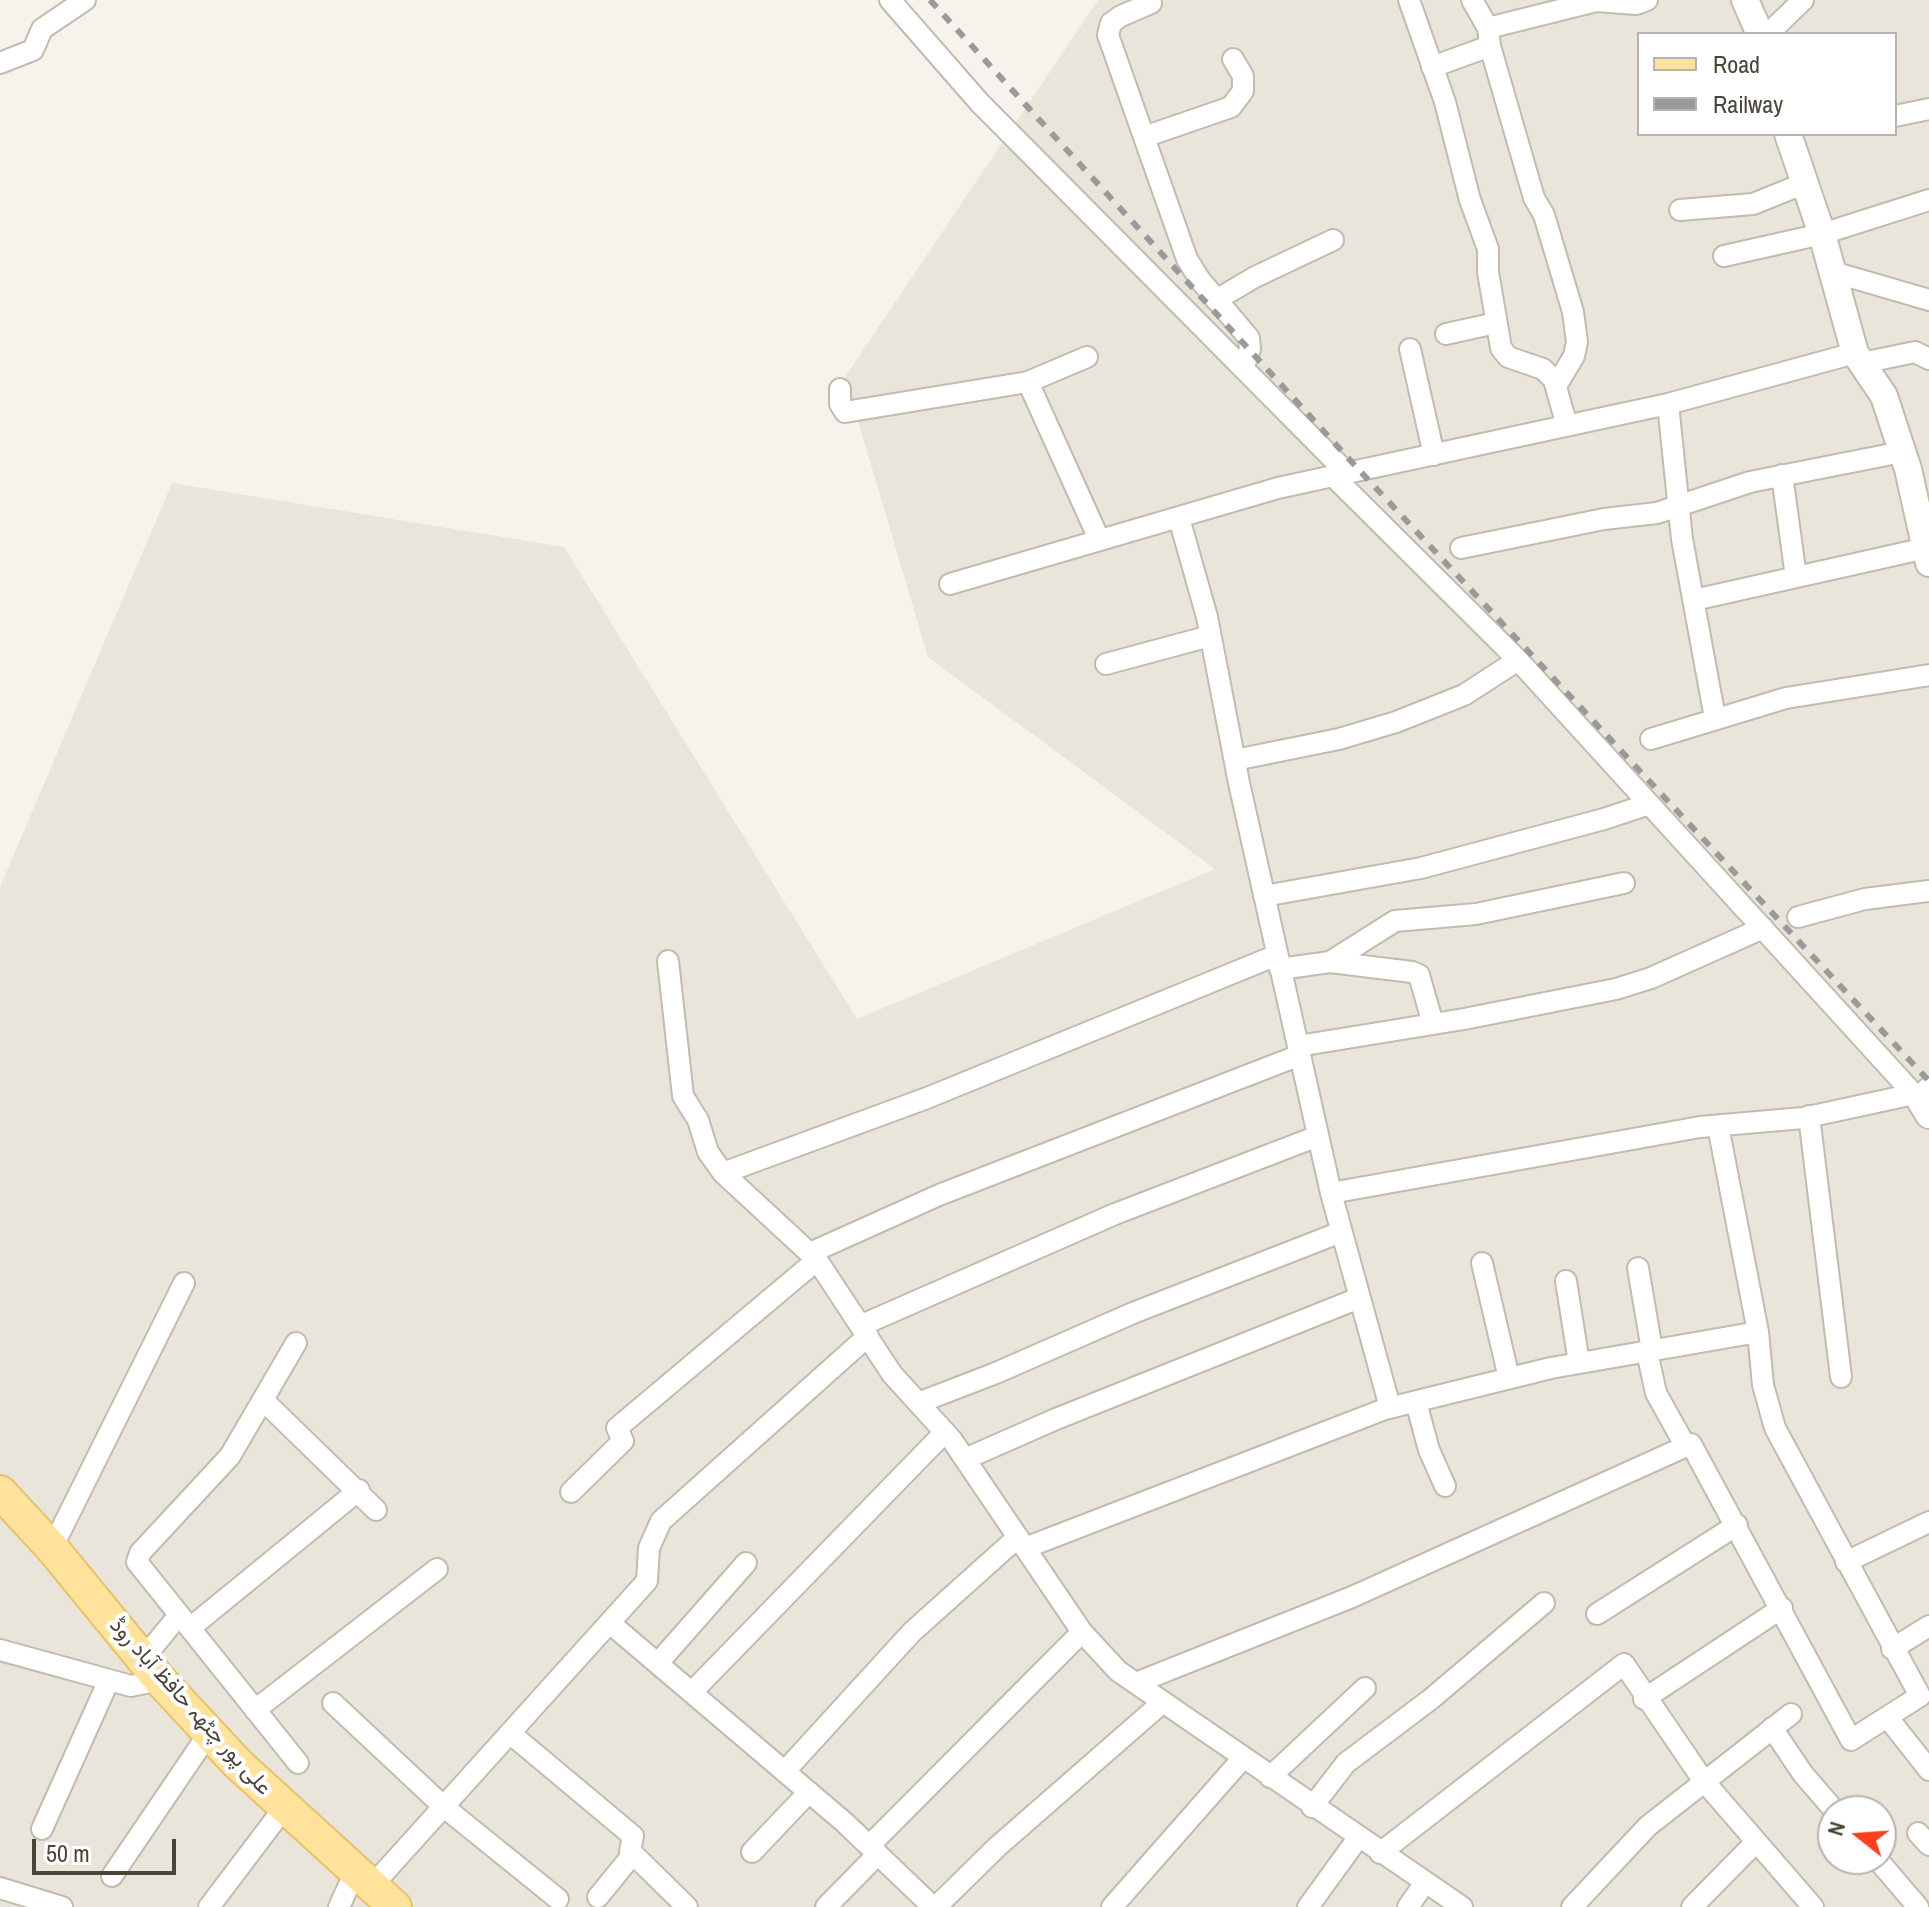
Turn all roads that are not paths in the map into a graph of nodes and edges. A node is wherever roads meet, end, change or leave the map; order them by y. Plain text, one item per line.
1 (85, 0) edge
2 (890, 0) edge
3 (1409, 0) edge
4 (1472, 0) edge
5 (1647, 0) edge
6 (1745, 0) edge
7 (1803, 0) edge
8 (1151, 3) dead end
9 (1759, 32) edge
10 (1770, 32) edge
11 (1489, 37) junction
12 (1233, 59) dead end
13 (0, 63) edge
14 (1432, 67) junction
15 (1929, 109) edge
16 (1897, 116) edge
17 (1789, 136) edge
18 (1144, 137) junction
19 (1805, 183) junction
20 (1929, 200) edge
21 (1680, 210) dead end
22 (1822, 234) junction
23 (1333, 240) dead end
24 (1724, 256) dead end
25 (1833, 272) junction
26 (1216, 300) junction
27 (1929, 300) edge
28 (1496, 323) junction
29 (1446, 334) dead end
30 (1410, 349) dead end
31 (1087, 357) dead end
32 (1858, 358) junction
33 (1929, 359) edge
34 (1243, 368) junction
35 (1028, 382) junction
36 (1556, 386) junction
37 (840, 389) dead end
38 (1668, 404) junction
39 (1567, 426) junction
40 (1902, 452) junction
41 (1434, 455) junction
42 (1340, 474) junction
43 (1782, 475) junction
44 (1679, 506) junction
45 (1179, 518) junction
46 (1099, 539) junction
47 (1461, 548) dead end
48 (1927, 556) edge
49 (1796, 577) junction
50 (950, 584) dead end
51 (1694, 600) junction
52 (1210, 636) junction
53 (1518, 660) junction
54 (1106, 664) dead end
55 (1929, 675) edge
56 (1715, 718) junction
57 (1651, 739) dead end
58 (1235, 760) junction
59 (1649, 804) junction
60 (1624, 883) dead end
61 (1929, 891) edge
62 (1264, 896) junction
63 (1798, 917) dead end
64 (1763, 928) junction
65 (668, 961) dead end
66 (1279, 962) junction
67 (1330, 962) junction
68 (1433, 1024) junction
69 (1299, 1050) junction
70 (1923, 1101) edge
71 (1809, 1116) junction
72 (1718, 1126) junction
73 (1318, 1136) junction
74 (723, 1173) junction
75 (1331, 1193) junction
76 (1341, 1232) junction
77 (814, 1257) junction
78 (1482, 1263) dead end
79 (1638, 1268) dead end
80 (1566, 1281) dead end
81 (184, 1283) dead end
82 (1359, 1298) junction
83 (865, 1331) junction
84 (1758, 1332) junction
85 (296, 1343) dead end
86 (1649, 1351) junction
87 (1579, 1363) junction
88 (1841, 1377) dead end
89 (1509, 1378) junction
90 (263, 1400) junction
91 (1416, 1402) junction
92 (918, 1403) junction
93 (1390, 1407) junction
94 (945, 1432) junction
95 (1686, 1447) junction
96 (965, 1459) junction
97 (1445, 1486) dead end
98 (359, 1490) junction
99 (0, 1492) edge
100 (571, 1492) dead end
101 (376, 1510) dead end
102 (1929, 1522) edge
103 (1737, 1525) junction
104 (1021, 1543) junction
105 (52, 1548) junction
106 (1846, 1562) junction
107 (746, 1563) dead end
108 (437, 1569) dead end
109 (1544, 1603) dead end
110 (1782, 1608) junction
111 (1597, 1614) dead end
112 (184, 1622) junction
113 (611, 1624) junction
114 (1929, 1626) edge
115 (1082, 1632) junction
116 (1892, 1649) junction
117 (0, 1650) edge
118 (658, 1663) junction
119 (151, 1670) junction
120 (109, 1680) junction
121 (1136, 1683) junction
122 (1365, 1688) dead end
123 (692, 1692) junction
124 (1644, 1699) junction
125 (1163, 1702) junction
126 (333, 1703) dead end
127 (255, 1710) junction
128 (1791, 1714) dead end
129 (1888, 1718) junction
130 (1772, 1728) junction
131 (209, 1733) junction
132 (511, 1734) junction
133 (1925, 1756) edge
134 (1243, 1758) junction
135 (298, 1763) dead end
136 (785, 1771) junction
137 (1270, 1777) junction
138 (1703, 1780) junction
139 (809, 1792) junction
140 (1821, 1795) edge
141 (444, 1807) junction
142 (1312, 1807) junction
143 (284, 1808) junction
144 (42, 1829) dead end
145 (1358, 1838) junction
146 (1756, 1842) junction
147 (873, 1850) junction
148 (752, 1852) dead end
149 (1380, 1853) junction
150 (633, 1854) junction
151 (1891, 1875) edge
152 (112, 1876) dead end
153 (1424, 1884) junction
154 (0, 1888) edge
155 (373, 1889) edge
156 (598, 1897) dead end
157 (558, 1899) dead end
158 (1117, 1905) edge
159 (62, 1907) edge
160 (209, 1907) edge
161 (339, 1907) edge
162 (687, 1907) edge
163 (826, 1907) edge
164 (934, 1907) edge
165 (1308, 1907) edge
166 (1408, 1907) edge
167 (1462, 1907) edge
168 (1572, 1907) edge
169 (1692, 1907) edge
170 (1813, 1907) edge
171 (1918, 1907) edge

1 - 13 street
2 - 34 street
3 - 14 street
4 - 11 street
5 - 11 street
6 - 9 street
7 - 10 street
8 - 18 street
11 - 14 street
11 - 36 street
12 - 18 street
14 - 28 street
15 - 16 street
17 - 19 street
18 - 26 street
19 - 21 street
19 - 22 street
20 - 22 street
22 - 24 street
22 - 25 street
23 - 26 street
25 - 27 street
25 - 32 street
26 - 34 street
28 - 29 street
28 - 36 street
30 - 41 street
31 - 35 street
32 - 33 street
32 - 38 street
32 - 40 street
34 - 42 street
35 - 37 street
35 - 46 street
36 - 39 street
38 - 39 street
38 - 44 street
39 - 41 street
40 - 43 street
40 - 48 street
41 - 42 street
42 - 45 street
42 - 53 street
43 - 44 street
43 - 49 street
44 - 47 street
44 - 51 street
45 - 46 street
45 - 52 street
46 - 50 street
48 - 49 street
49 - 51 street
51 - 56 street
52 - 54 street
52 - 58 street
53 - 58 street
53 - 59 street
55 - 56 street
56 - 57 street
58 - 62 street
59 - 62 street
59 - 64 street
60 - 67 street
61 - 63 street
62 - 66 street
64 - 68 street
64 - 70 street
65 - 74 street
66 - 67 street
66 - 69 street
66 - 74 street
67 - 68 street
68 - 69 street
69 - 73 street
69 - 77 street
70 - 71 street
71 - 72 street
71 - 88 street
72 - 75 street
72 - 84 street
73 - 75 street
73 - 83 street
74 - 77 street
75 - 76 street
76 - 82 street
76 - 92 street
77 - 83 street
77 - 100 street
78 - 89 street
79 - 86 street
80 - 87 street
81 - 105 street
82 - 93 street
82 - 96 street
83 - 92 street
83 - 113 street
84 - 86 street
84 - 106 street
85 - 90 street
86 - 87 street
86 - 95 street
87 - 89 street
89 - 91 street
90 - 98 street
90 - 112 street
91 - 93 street
91 - 97 street
92 - 94 street
93 - 104 street
94 - 96 street
94 - 123 street
95 - 103 street
95 - 121 street
96 - 104 street
98 - 101 street
98 - 112 street
99 - 105 main road, علی پور چٹھہ حافظ آباد روڈ
102 - 106 street
103 - 110 street
103 - 111 street
104 - 115 street
104 - 136 street
105 - 119 main road, علی پور چٹھہ حافظ آباد روڈ
106 - 116 street
107 - 118 street
108 - 127 street
109 - 142 street
110 - 124 street
110 - 129 street
112 - 119 street
112 - 127 street
113 - 118 street
113 - 132 street
114 - 116 street
115 - 121 street
115 - 147 street
116 - 129 street
117 - 120 street
118 - 123 street
119 - 120 street
119 - 131 main road, علی پور چٹھہ حافظ آباد روڈ
120 - 144 street
121 - 125 street
122 - 137 street
123 - 136 street
124 - 138 street
124 - 149 street
125 - 134 street
125 - 164 street
126 - 141 street
127 - 135 street
128 - 130 street
129 - 133 street
130 - 138 street
130 - 140 street
131 - 143 main road, علی پور چٹھہ حافظ آباد روڈ
131 - 152 street
132 - 141 street
132 - 150 street
134 - 137 street
134 - 158 street
136 - 139 street
137 - 142 street
138 - 146 street
138 - 168 street
139 - 147 street
139 - 148 street
141 - 155 street
141 - 157 street
142 - 145 street
143 - 155 main road, علی پور چٹھہ حافظ آباد روڈ
143 - 160 street
145 - 149 street
145 - 165 street
146 - 169 street
146 - 170 street
147 - 163 street
147 - 164 street
149 - 153 street
150 - 156 street
150 - 162 street
151 - 171 street
153 - 166 street
153 - 167 street
154 - 159 street
155 - 161 street

